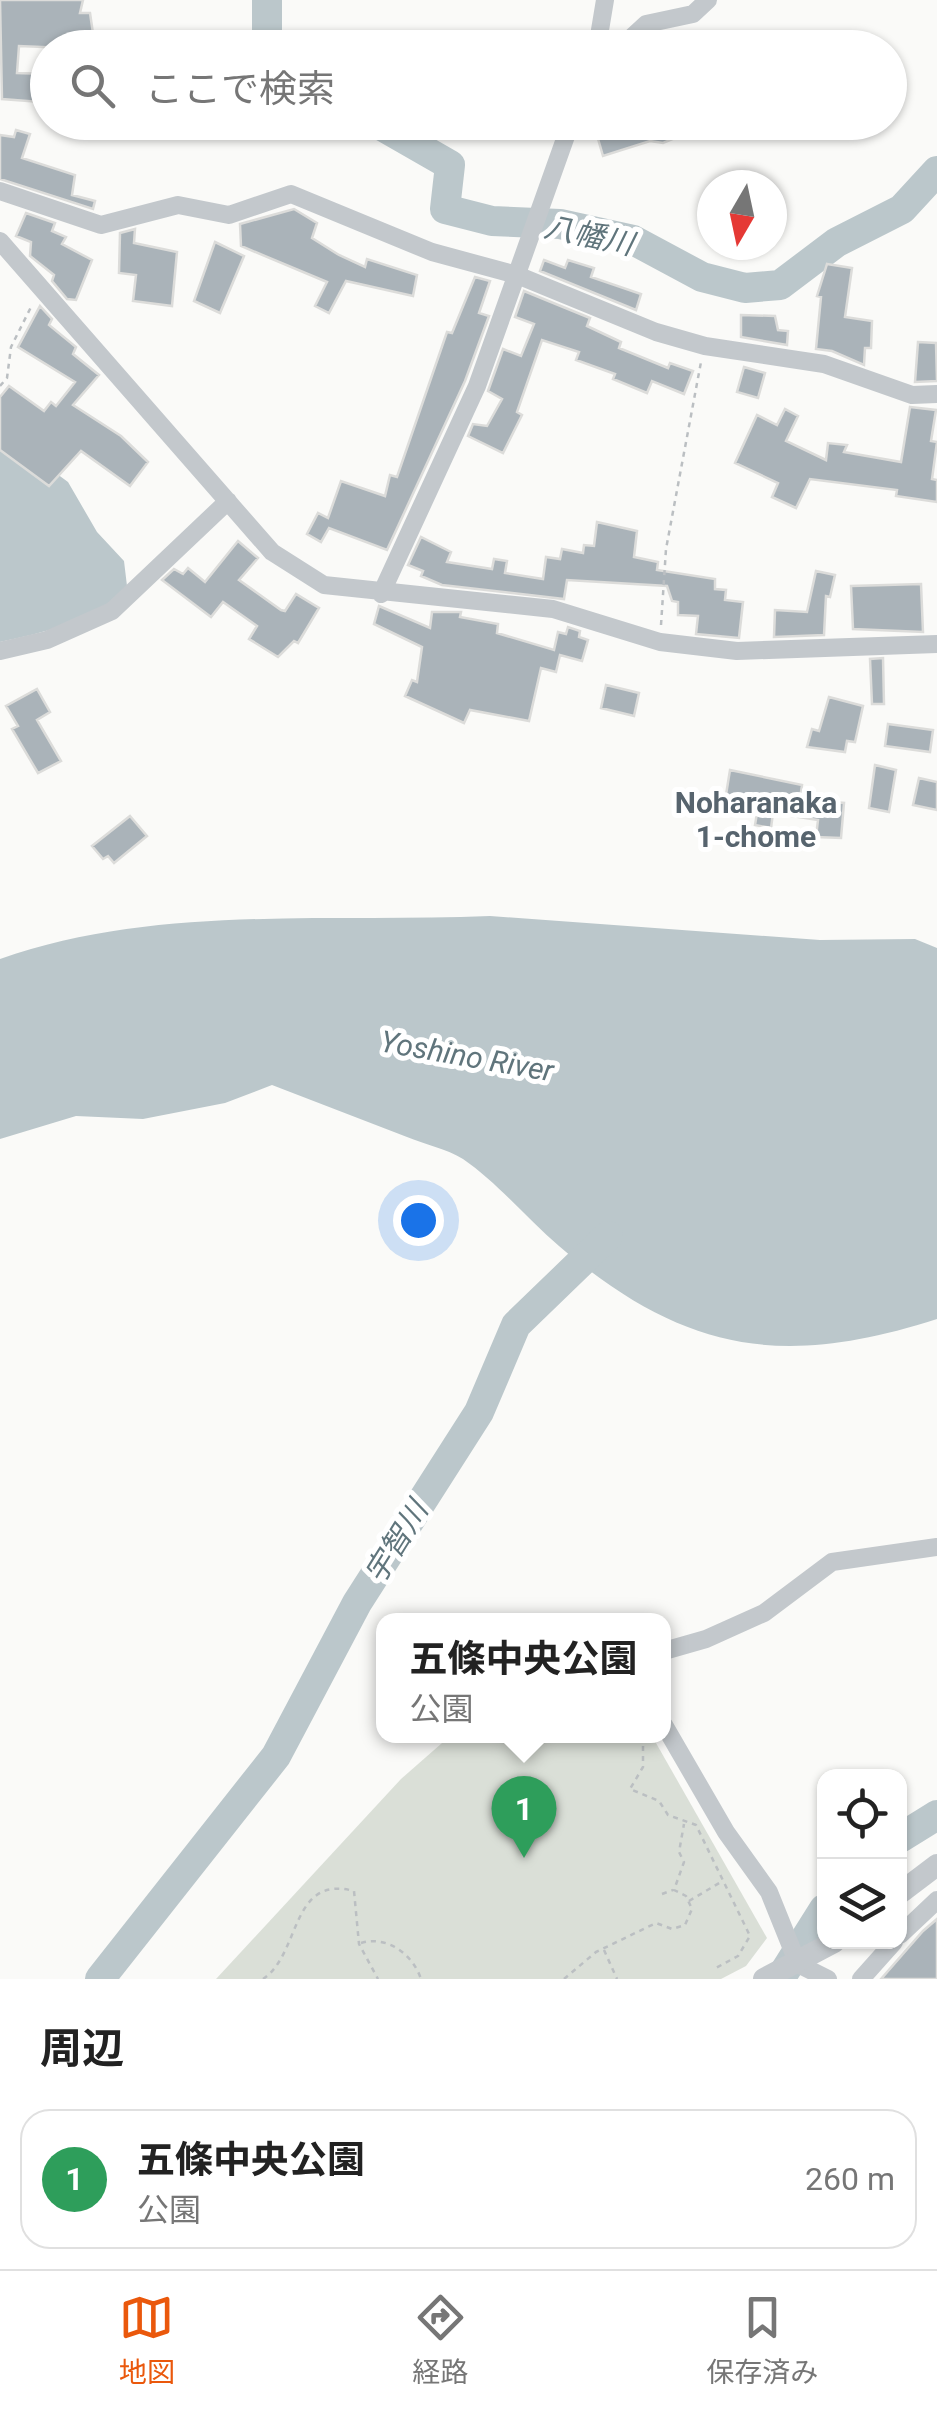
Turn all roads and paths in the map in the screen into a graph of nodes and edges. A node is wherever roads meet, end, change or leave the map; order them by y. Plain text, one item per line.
1 (605, 0) edge
2 (708, 0) edge
3 (600, 30) edge
4 (640, 30) edge
5 (564, 140) edge
6 (0, 191) edge
7 (0, 241) edge
8 (517, 275) junction
9 (42, 290) junction
10 (705, 346) junction
11 (0, 386) edge
12 (937, 394) edge
13 (228, 500) junction
14 (381, 594) junction
15 (660, 642) junction
16 (937, 644) edge
17 (0, 652) edge
18 (937, 1547) edge
19 (671, 1649) edge
20 (671, 1736) edge
21 (643, 1743) edge
22 (684, 1822) junction
23 (937, 1864) edge
24 (721, 1882) junction
25 (907, 1888) edge
26 (674, 1890) junction
27 (662, 1894) dead end
28 (937, 1900) edge
29 (688, 1902) junction
30 (907, 1928) edge
31 (359, 1944) junction
32 (603, 1949) junction
33 (826, 1949) edge
34 (888, 1949) edge
35 (714, 1969) dead end
36 (802, 1970) edge
37 (374, 1973) junction
38 (263, 1979) edge
39 (367, 1979) edge
40 (378, 1979) edge
41 (421, 1979) edge
42 (564, 1979) edge
43 (617, 1979) edge
44 (764, 1979) edge
45 (828, 1979) edge
46 (860, 1979) edge

1 - 3 street
2 - 4 street
5 - 8 street
6 - 8 street
7 - 9 street
8 - 10 street
8 - 14 street
9 - 11 path
9 - 13 street
10 - 12 street
10 - 15 path
13 - 14 street
13 - 17 street
14 - 15 street
15 - 16 street
18 - 19 street
20 - 36 street
21 - 22 path
22 - 24 path
22 - 26 path
23 - 25 street
24 - 29 path
24 - 35 path
26 - 27 path
26 - 29 path
28 - 30 street
29 - 32 path
31 - 37 path
31 - 38 path
31 - 41 path
32 - 42 path
32 - 43 path
33 - 36 street
34 - 46 street
36 - 44 street
36 - 45 street
37 - 39 path
37 - 40 path

